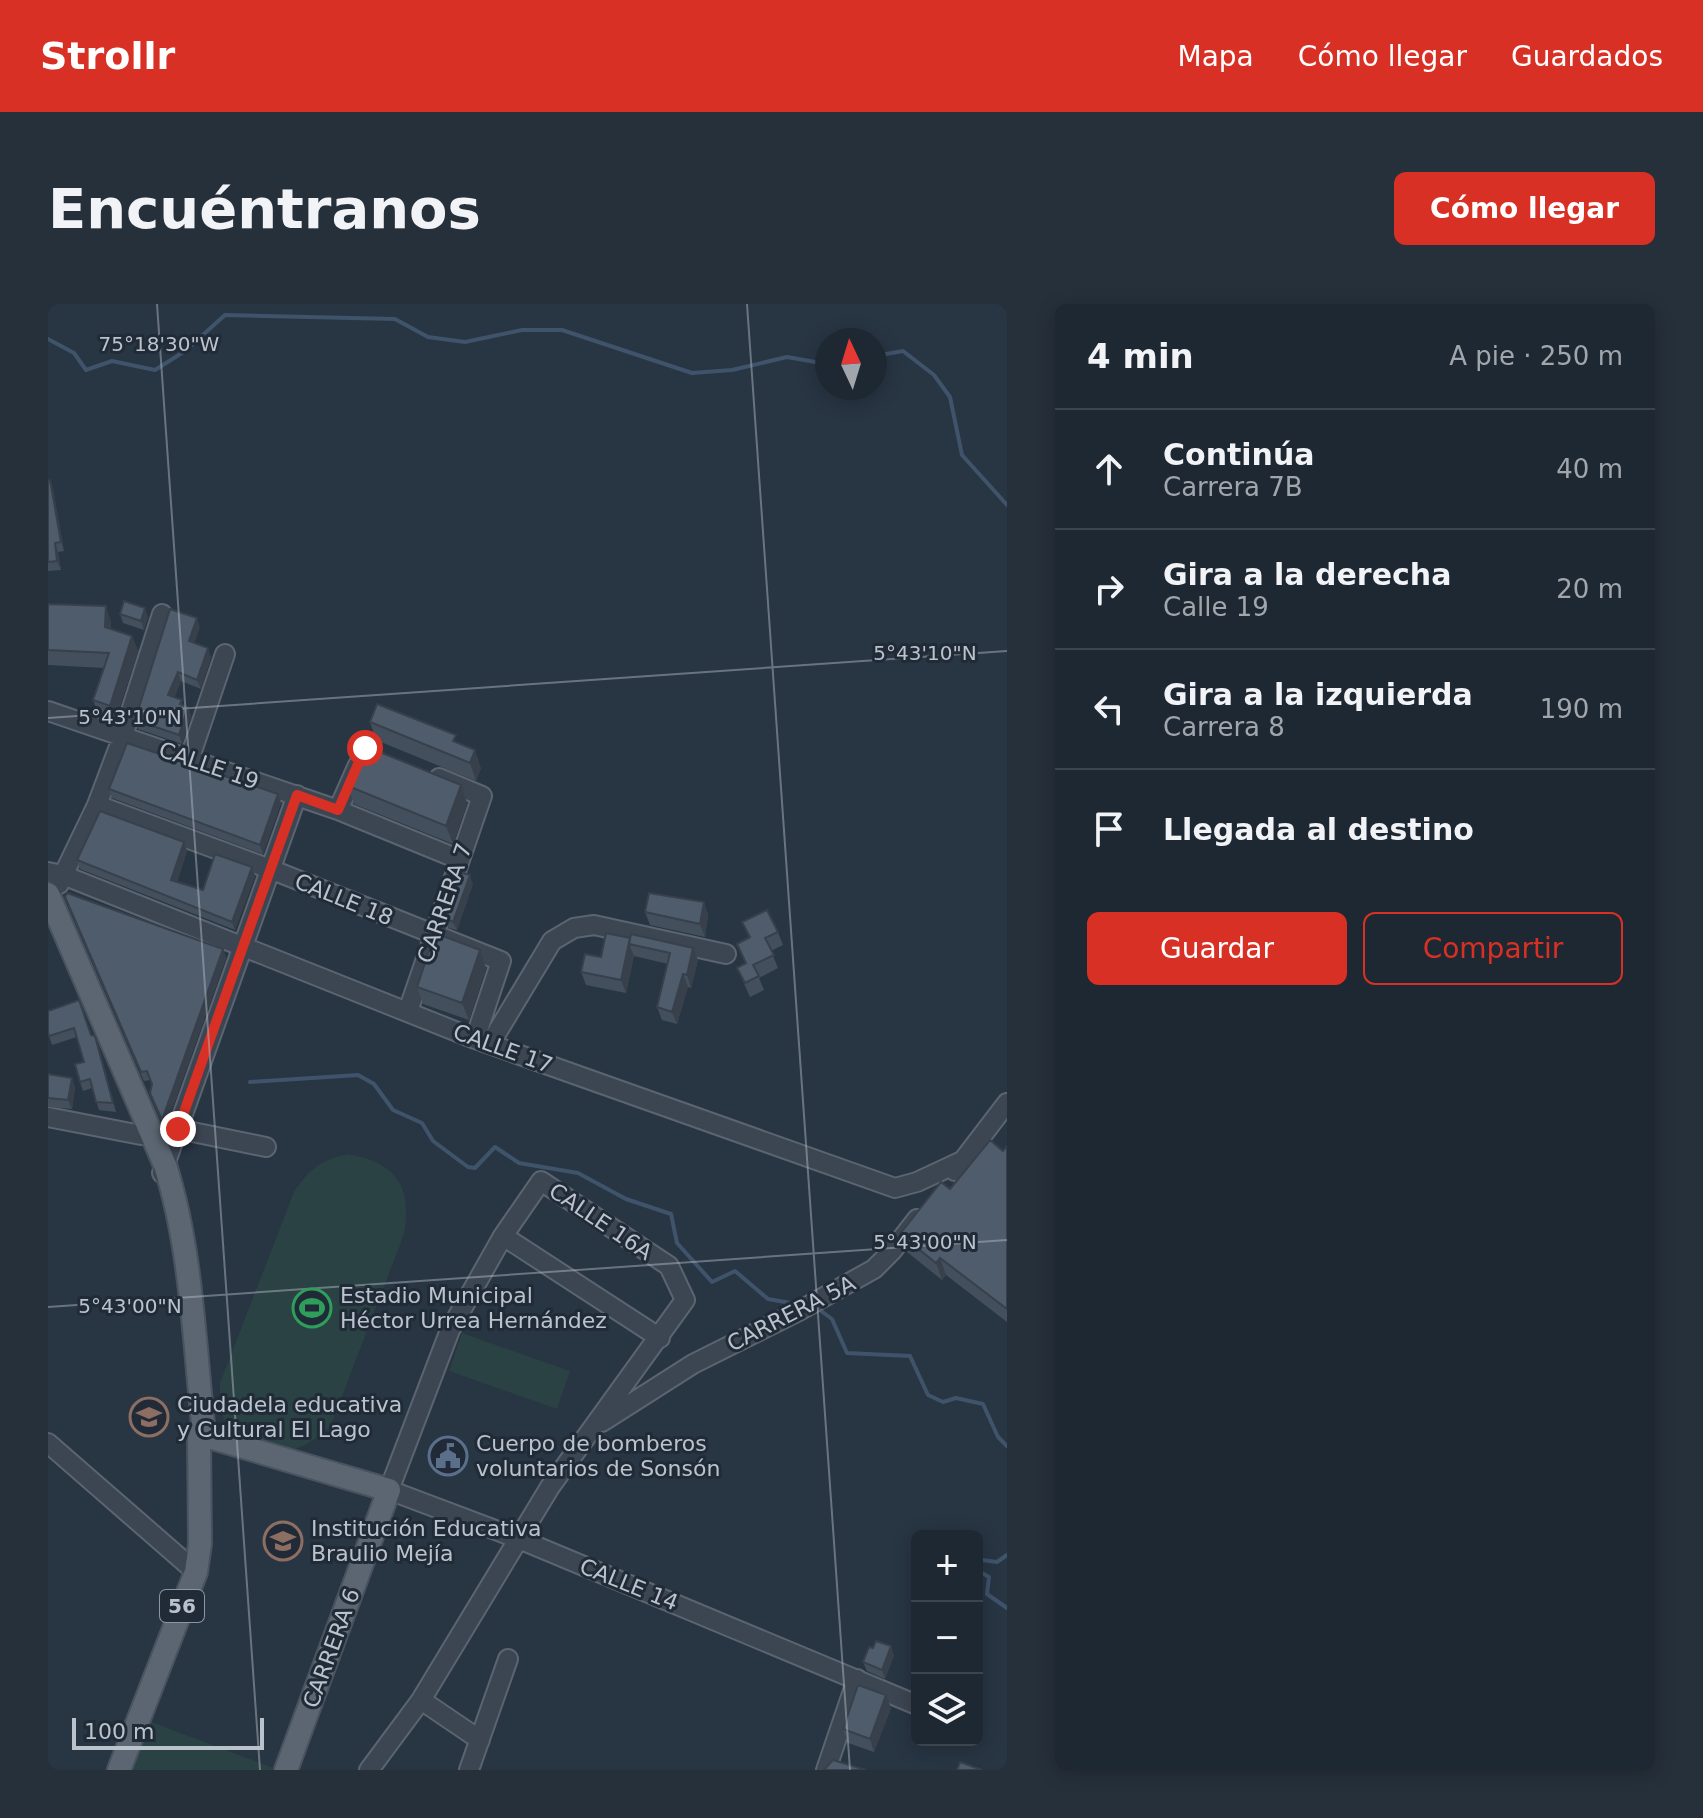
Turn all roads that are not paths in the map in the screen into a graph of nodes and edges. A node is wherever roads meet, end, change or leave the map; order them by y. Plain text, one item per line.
1 (162, 614) dead end
2 (225, 654) dead end
3 (48, 711) edge
4 (123, 736) junction
5 (365, 748) edge
6 (190, 757) junction
7 (423, 772) edge
8 (297, 795) junction
9 (97, 805) junction
10 (338, 810) junction
11 (458, 859) junction
12 (270, 869) junction
13 (56, 873) edge
14 (49, 904) edge
15 (432, 933) junction
16 (243, 946) junction
17 (726, 954) dead end
18 (408, 1011) junction
19 (482, 1042) junction
20 (1007, 1103) edge
21 (48, 1117) edge
22 (178, 1129) junction
23 (146, 1134) junction
24 (266, 1147) dead end
25 (962, 1161) junction
26 (163, 1171) junction
27 (541, 1181) joint
28 (503, 1236) junction
29 (685, 1300) joint
30 (660, 1338) junction
31 (589, 1431) junction
32 (199, 1434) junction
33 (48, 1443) edge
34 (389, 1490) junction
35 (519, 1539) junction
36 (196, 1572) junction
37 (508, 1659) dead end
38 (857, 1679) junction
39 (421, 1700) junction
40 (911, 1702) edge
41 (480, 1740) junction
42 (119, 1770) edge
43 (286, 1770) edge
44 (369, 1770) edge
45 (469, 1770) edge
46 (826, 1770) edge

1 - 4 street
2 - 6 street
3 - 4 street, CALLE 19
4 - 6 street, CALLE 19
4 - 9 street
5 - 10 street
6 - 8 street, CALLE 19
7 - 11 street, CARRERA 7
8 - 10 street, CALLE 19
8 - 12 street
9 - 12 street, CALLE 18
9 - 13 street
10 - 11 street, CALLE 19
11 - 15 street, CARRERA 7
12 - 15 street, CALLE 18
12 - 16 street
13 - 14 street
13 - 16 street, CALLE 17
14 - 23 main road, 56
15 - 18 street, CARRERA 7
15 - 19 street, CALLE 18
16 - 18 street, CALLE 17
16 - 22 street
17 - 19 street
18 - 19 street, CALLE 17
19 - 25 street, CALLE 17
20 - 25 street, CARRERA 5A
21 - 23 street
22 - 24 street
22 - 26 street
23 - 26 main road, 56
25 - 31 street, CARRERA 5A
26 - 32 main road, 56
27 - 28 street, CARRERA 6
27 - 29 street, CALLE 16A
28 - 30 street
28 - 34 street, CARRERA 6
29 - 30 street, CARRERA 5A
30 - 31 street, CARRERA 5A
31 - 35 street, CARRERA 5A
32 - 34 main road, CALLE 14
32 - 36 main road, 56
33 - 36 street
34 - 35 street, CALLE 14
34 - 43 main road, CARRERA 6
35 - 38 street, CALLE 14
35 - 39 street, CARRERA 5A
36 - 42 main road, 56
37 - 41 street
38 - 40 street, CALLE 14
38 - 46 street
39 - 41 street
39 - 44 street, CARRERA 5A
41 - 45 street

